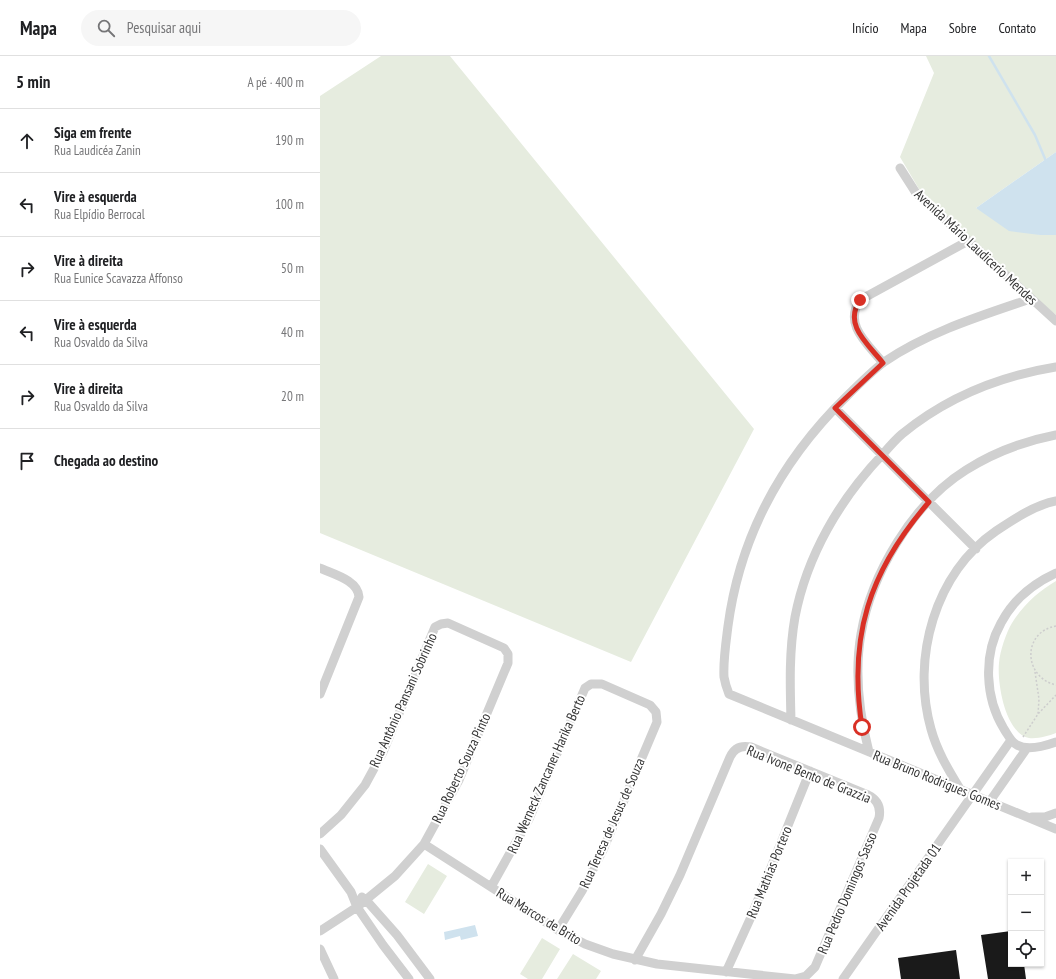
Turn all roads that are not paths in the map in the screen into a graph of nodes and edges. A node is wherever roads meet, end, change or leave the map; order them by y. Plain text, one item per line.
1 (900, 168) dead end
2 (968, 241) junction
3 (1030, 299) junction
4 (1056, 321) edge
5 (883, 363) junction
6 (1056, 367) edge
7 (835, 408) junction
8 (1056, 435) edge
9 (882, 455) junction
10 (1056, 501) edge
11 (929, 502) junction
12 (976, 549) junction
13 (320, 568) edge
14 (1056, 573) edge
15 (508, 654) joint
16 (592, 684) joint
17 (320, 694) edge
18 (791, 720) junction
19 (1011, 740) junction
20 (1056, 742) edge
21 (1027, 748) junction
22 (868, 752) junction
23 (810, 771) junction
24 (960, 789) junction
25 (972, 794) junction
26 (990, 802) junction
27 (879, 806) joint
28 (1056, 814) edge
29 (1027, 817) junction
30 (1056, 829) edge
31 (320, 834) edge
32 (424, 844) junction
33 (320, 849) edge
34 (491, 887) junction
35 (351, 892) junction
36 (366, 900) junction
37 (357, 907) junction
38 (558, 930) junction
39 (320, 931) edge
40 (397, 935) junction
41 (383, 945) junction
42 (320, 949) edge
43 (635, 960) junction
44 (726, 972) junction
45 (806, 976) joint
46 (426, 978) edge
47 (334, 979) edge
48 (409, 979) edge
49 (844, 979) edge

1 - 2 street, Avenida Mário Laudicerio Mendes
2 - 3 street, Avenida Mário Laudicerio Mendes
2 - 5 street
3 - 4 street, Avenida Mário Laudicerio Mendes
3 - 5 street
5 - 7 street
6 - 9 street
7 - 9 street
7 - 18 street, Rua Bruno Rodrigues Gomes
8 - 11 street
9 - 11 street
9 - 18 street
10 - 12 street
11 - 12 street
11 - 22 street
12 - 24 street
13 - 17 street
14 - 19 street
15 - 31 street, Rua Antônio Pansani Sobrinho
15 - 32 street, Rua Roberto Souza Pinto
16 - 34 street, Rua Werneck Zancaner Harika Berto
16 - 38 street, Rua Teresa de Jesus de Souza
18 - 22 street, Rua Bruno Rodrigues Gomes
19 - 21 street
19 - 25 street, Avenida Projetada 01
20 - 21 street
21 - 26 street
22 - 24 street, Rua Bruno Rodrigues Gomes
23 - 27 street, Rua Ivone Bento de Grazzia
23 - 43 street, Rua Ivone Bento de Grazzia
23 - 44 street, Rua Mathias Portero
24 - 25 street, Rua Bruno Rodrigues Gomes
25 - 26 street, Rua Bruno Rodrigues Gomes
25 - 49 street, Avenida Projetada 01
26 - 29 street, Rua Bruno Rodrigues Gomes
27 - 45 street, Rua Pedro Domingos Sasso
28 - 29 street
29 - 30 street, Rua Bruno Rodrigues Gomes
32 - 34 street, Rua Marcos de Brito
32 - 36 street, Rua Roberto Souza Pinto
33 - 35 street
34 - 38 street, Rua Marcos de Brito
35 - 36 street
35 - 37 street
36 - 37 street, Rua Roberto Souza Pinto
36 - 40 street
37 - 39 street, Rua Roberto Souza Pinto
37 - 41 street
38 - 43 street, Rua Marcos de Brito
40 - 41 street
40 - 46 street
41 - 48 street
42 - 47 street
43 - 44 street, Rua Marcos de Brito
44 - 45 street, Rua Marcos de Brito

